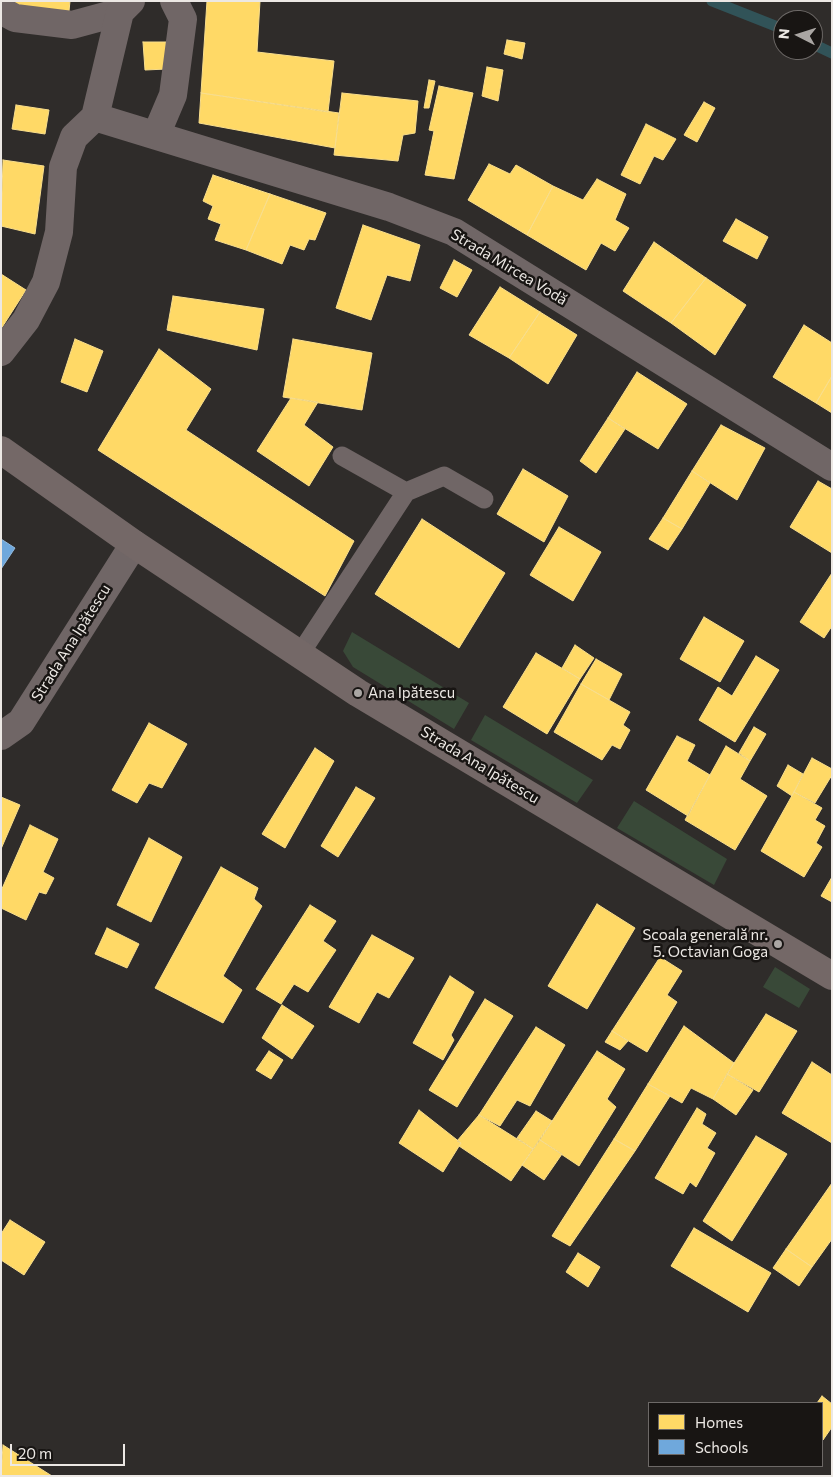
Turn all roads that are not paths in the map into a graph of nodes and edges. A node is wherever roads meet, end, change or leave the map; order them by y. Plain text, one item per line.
1 (174, 1) edge
2 (1, 6) edge
3 (125, 7) edge
4 (95, 117) junction
5 (156, 135) junction
6 (1, 352) edge
7 (1, 450) edge
8 (342, 456) dead end
9 (832, 467) edge
10 (406, 492) junction
11 (484, 499) dead end
12 (134, 544) junction
13 (300, 654) junction
14 (1, 736) edge
15 (832, 976) edge

1 - 5 street
2 - 3 street
3 - 4 street
4 - 5 street, Strada Mircea Vodă
4 - 6 street
5 - 9 street, Strada Mircea Vodă
7 - 12 main road, Strada Ana Ipătescu
8 - 10 lane
10 - 11 lane
10 - 13 lane
12 - 13 main road, Strada Ana Ipătescu
12 - 14 street, Strada Ana Ipătescu
13 - 15 main road, Strada Ana Ipătescu

